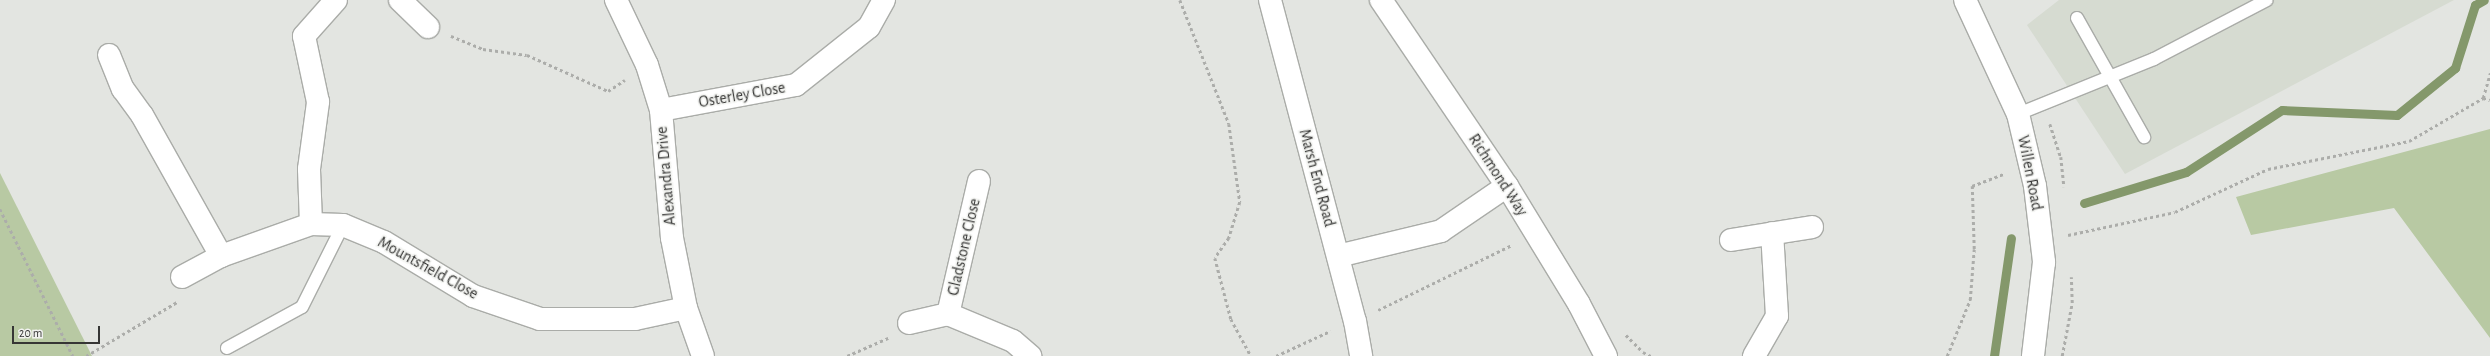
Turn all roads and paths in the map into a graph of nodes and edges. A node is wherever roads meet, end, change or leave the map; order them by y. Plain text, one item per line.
1 (336, 0) edge
2 (400, 0) edge
3 (616, 0) edge
4 (884, 0) edge
5 (1180, 0) edge
6 (1270, 0) edge
7 (1381, 0) edge
8 (1965, 0) edge
9 (2267, 0) edge
10 (2077, 18) dead end
11 (428, 27) joint
12 (109, 55) dead end
13 (647, 65) junction
14 (2490, 73) edge
15 (2108, 77) junction
16 (2483, 98) junction
17 (2490, 100) edge
18 (661, 110) junction
19 (2018, 114) junction
20 (2144, 137) dead end
21 (2004, 174) dead end
22 (980, 181) dead end
23 (1507, 186) junction
24 (0, 209) edge
25 (310, 224) junction
26 (344, 224) junction
27 (1812, 227) dead end
28 (1772, 233) junction
29 (1536, 234) junction
30 (2068, 235) dead end
31 (1731, 240) dead end
32 (221, 256) junction
33 (1338, 256) junction
34 (182, 277) joint
35 (686, 308) junction
36 (948, 314) junction
37 (1355, 321) junction
38 (909, 323) joint
39 (227, 348) dead end
40 (73, 356) edge
41 (86, 356) edge
42 (703, 356) edge
43 (847, 356) edge
44 (1030, 356) edge
45 (1251, 356) edge
46 (1276, 356) edge
47 (1361, 356) edge
48 (1606, 356) edge
49 (1754, 356) edge
50 (1947, 356) edge
51 (2033, 356) edge

1 - 25 street
2 - 11 street
3 - 13 street, Alexandra Drive
4 - 18 street, Osterley Close
5 - 45 path
6 - 33 street, Marsh End Road
7 - 23 street, Richmond Way
8 - 19 street, Willen Road
9 - 15 lane
10 - 15 lane
11 - 13 path
12 - 32 street
13 - 18 street, Alexandra Drive
14 - 16 path
15 - 19 lane
15 - 20 lane
16 - 17 path
16 - 30 path
18 - 35 street, Alexandra Drive
19 - 51 street, Willen Road
21 - 50 path
22 - 36 street, Gladstone Close
23 - 29 street, Richmond Way
23 - 33 street
24 - 40 path
25 - 26 street, Mountsfield Close
25 - 32 street, Mountsfield Close
26 - 35 street, Mountsfield Close
26 - 39 lane
27 - 28 street
28 - 31 street
28 - 49 street
29 - 37 path
29 - 48 street, Richmond Way
32 - 34 street, Mountsfield Close
33 - 37 street, Marsh End Road
34 - 41 path
35 - 42 street, Alexandra Drive
36 - 38 street, Gladstone Close
36 - 44 street, Gladstone Close
37 - 46 path
37 - 47 street, Marsh End Road
38 - 43 path

